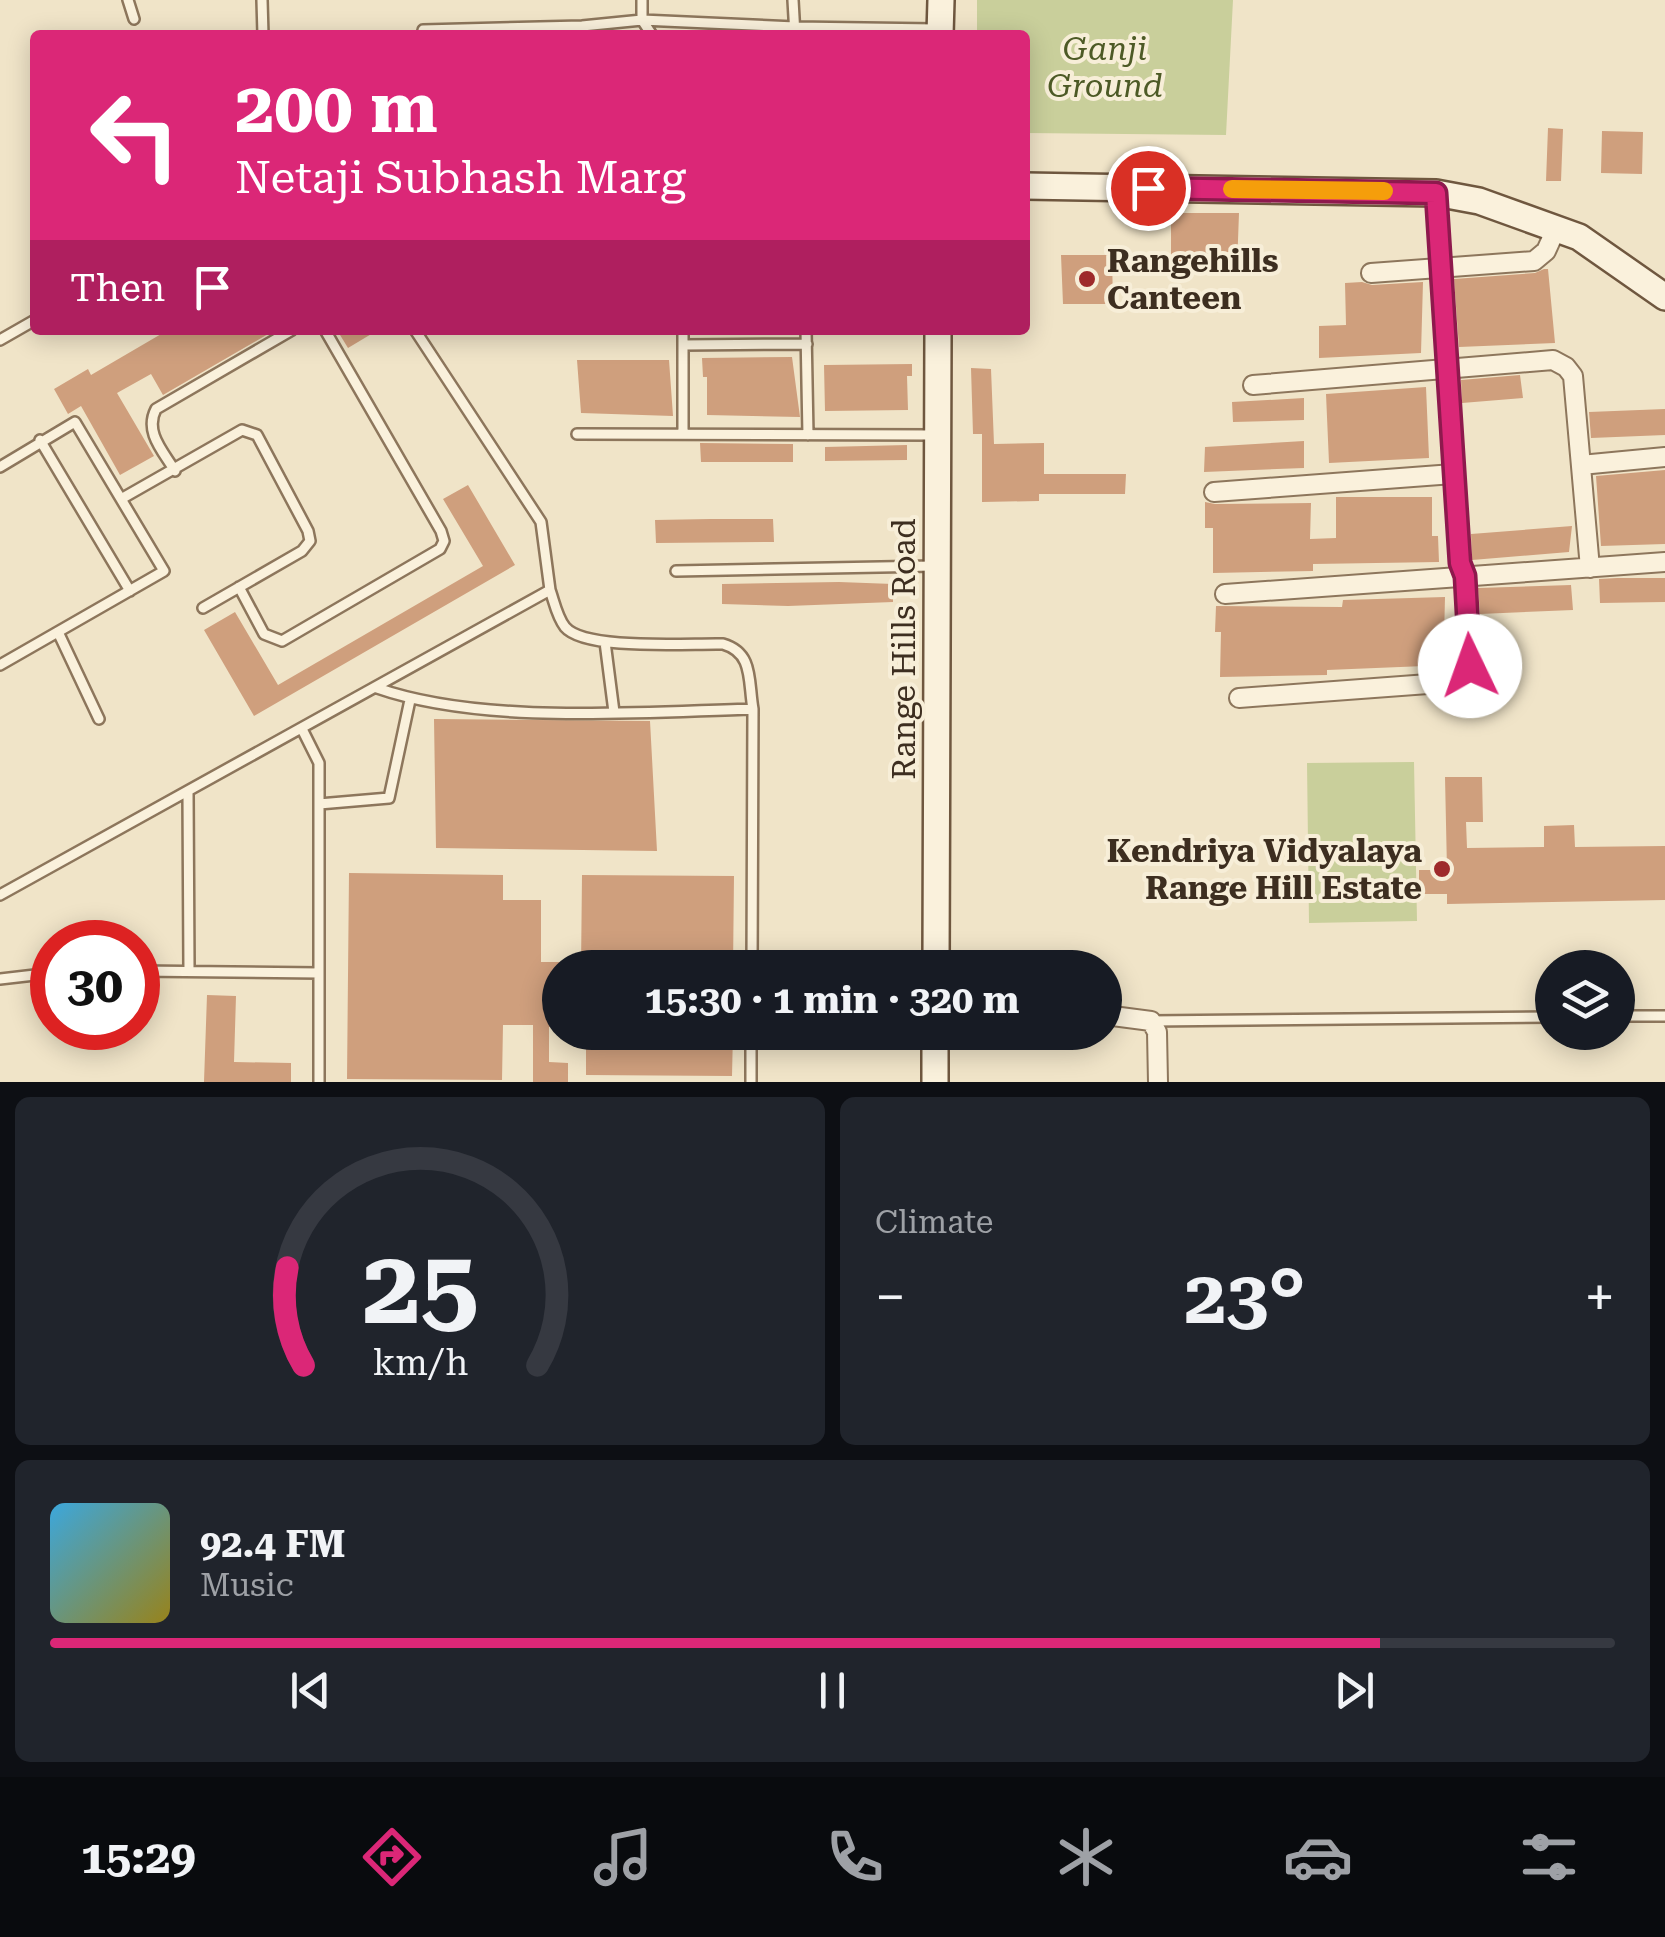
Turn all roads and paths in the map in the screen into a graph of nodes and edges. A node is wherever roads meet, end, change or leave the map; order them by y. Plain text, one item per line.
1 (128, 0) edge
2 (262, 0) edge
3 (642, 0) edge
4 (793, 0) edge
5 (940, 0) edge
6 (134, 19) dead end
7 (642, 20) junction
8 (263, 30) edge
9 (424, 30) dead end
10 (649, 30) edge
11 (781, 30) edge
12 (795, 30) edge
13 (940, 30) edge
14 (1030, 186) edge
15 (1436, 193) junction
16 (1556, 229) junction
17 (1438, 268) junction
18 (1371, 272) dead end
19 (1665, 297) edge
20 (30, 323) edge
21 (284, 335) edge
22 (329, 335) edge
23 (418, 335) edge
24 (683, 335) edge
25 (806, 335) edge
26 (938, 335) edge
27 (0, 340) edge
28 (806, 344) junction
29 (683, 345) junction
30 (1446, 370) junction
31 (1253, 385) dead end
32 (577, 434) dead end
33 (683, 434) junction
34 (808, 435) junction
35 (938, 436) junction
36 (40, 440) junction
37 (1665, 457) edge
38 (1581, 464) junction
39 (0, 467) edge
40 (175, 470) junction
41 (1453, 474) junction
42 (1214, 492) dead end
43 (121, 499) junction
44 (1665, 562) edge
45 (937, 566) junction
46 (1590, 568) junction
47 (676, 571) dead end
48 (1465, 576) junction
49 (240, 588) junction
50 (550, 590) junction
51 (130, 591) junction
52 (1226, 594) dead end
53 (203, 608) dead end
54 (58, 632) junction
55 (605, 642) junction
56 (0, 666) edge
57 (377, 688) junction
58 (1239, 698) dead end
59 (410, 700) junction
60 (753, 709) junction
61 (614, 712) junction
62 (99, 719) dead end
63 (302, 729) junction
64 (188, 792) junction
65 (320, 804) junction
66 (0, 895) edge
67 (752, 950) edge
68 (936, 950) edge
69 (160, 971) edge
70 (189, 971) junction
71 (319, 973) junction
72 (30, 975) edge
73 (0, 978) edge
74 (1635, 1016) edge
75 (1665, 1016) edge
76 (1122, 1017) edge
77 (1535, 1017) edge
78 (1151, 1021) junction
79 (752, 1050) edge
80 (936, 1050) edge
81 (320, 1082) edge
82 (751, 1082) edge
83 (935, 1082) edge
84 (1158, 1082) edge

1 - 6 lane
2 - 8 lane
3 - 7 lane
4 - 12 lane
5 - 13 street
7 - 9 lane
7 - 10 lane
7 - 11 lane
14 - 15 street
15 - 16 street
15 - 17 street
16 - 17 street
16 - 19 street
17 - 18 street
17 - 30 street
20 - 27 lane
21 - 40 lane
22 - 49 lane
23 - 50 lane
24 - 29 lane
25 - 28 lane
26 - 35 street, Range Hills Road
28 - 29 lane
28 - 34 lane
29 - 33 lane
30 - 31 street
30 - 38 street
30 - 41 street
32 - 33 lane
33 - 34 lane
34 - 35 lane
35 - 45 street, Range Hills Road
36 - 39 lane
36 - 43 lane
36 - 51 lane
37 - 38 street
38 - 46 street
40 - 43 lane
40 - 49 lane
41 - 42 street
41 - 48 street
43 - 51 lane
44 - 46 street
45 - 47 lane
45 - 68 street, Range Hills Road
46 - 48 street
48 - 52 street
48 - 58 street
49 - 53 lane
50 - 55 lane
50 - 57 lane
51 - 54 lane
54 - 56 lane
54 - 62 lane
55 - 60 lane
55 - 61 lane
57 - 59 lane
57 - 63 lane
59 - 61 lane
59 - 65 lane
60 - 61 lane
60 - 67 lane
63 - 64 lane
63 - 65 lane
64 - 66 lane
64 - 70 lane
65 - 71 lane
69 - 70 lane
70 - 71 lane
71 - 81 lane
72 - 73 lane
74 - 75 lane
76 - 78 street
77 - 78 lane
78 - 84 street
79 - 82 lane
80 - 83 street

